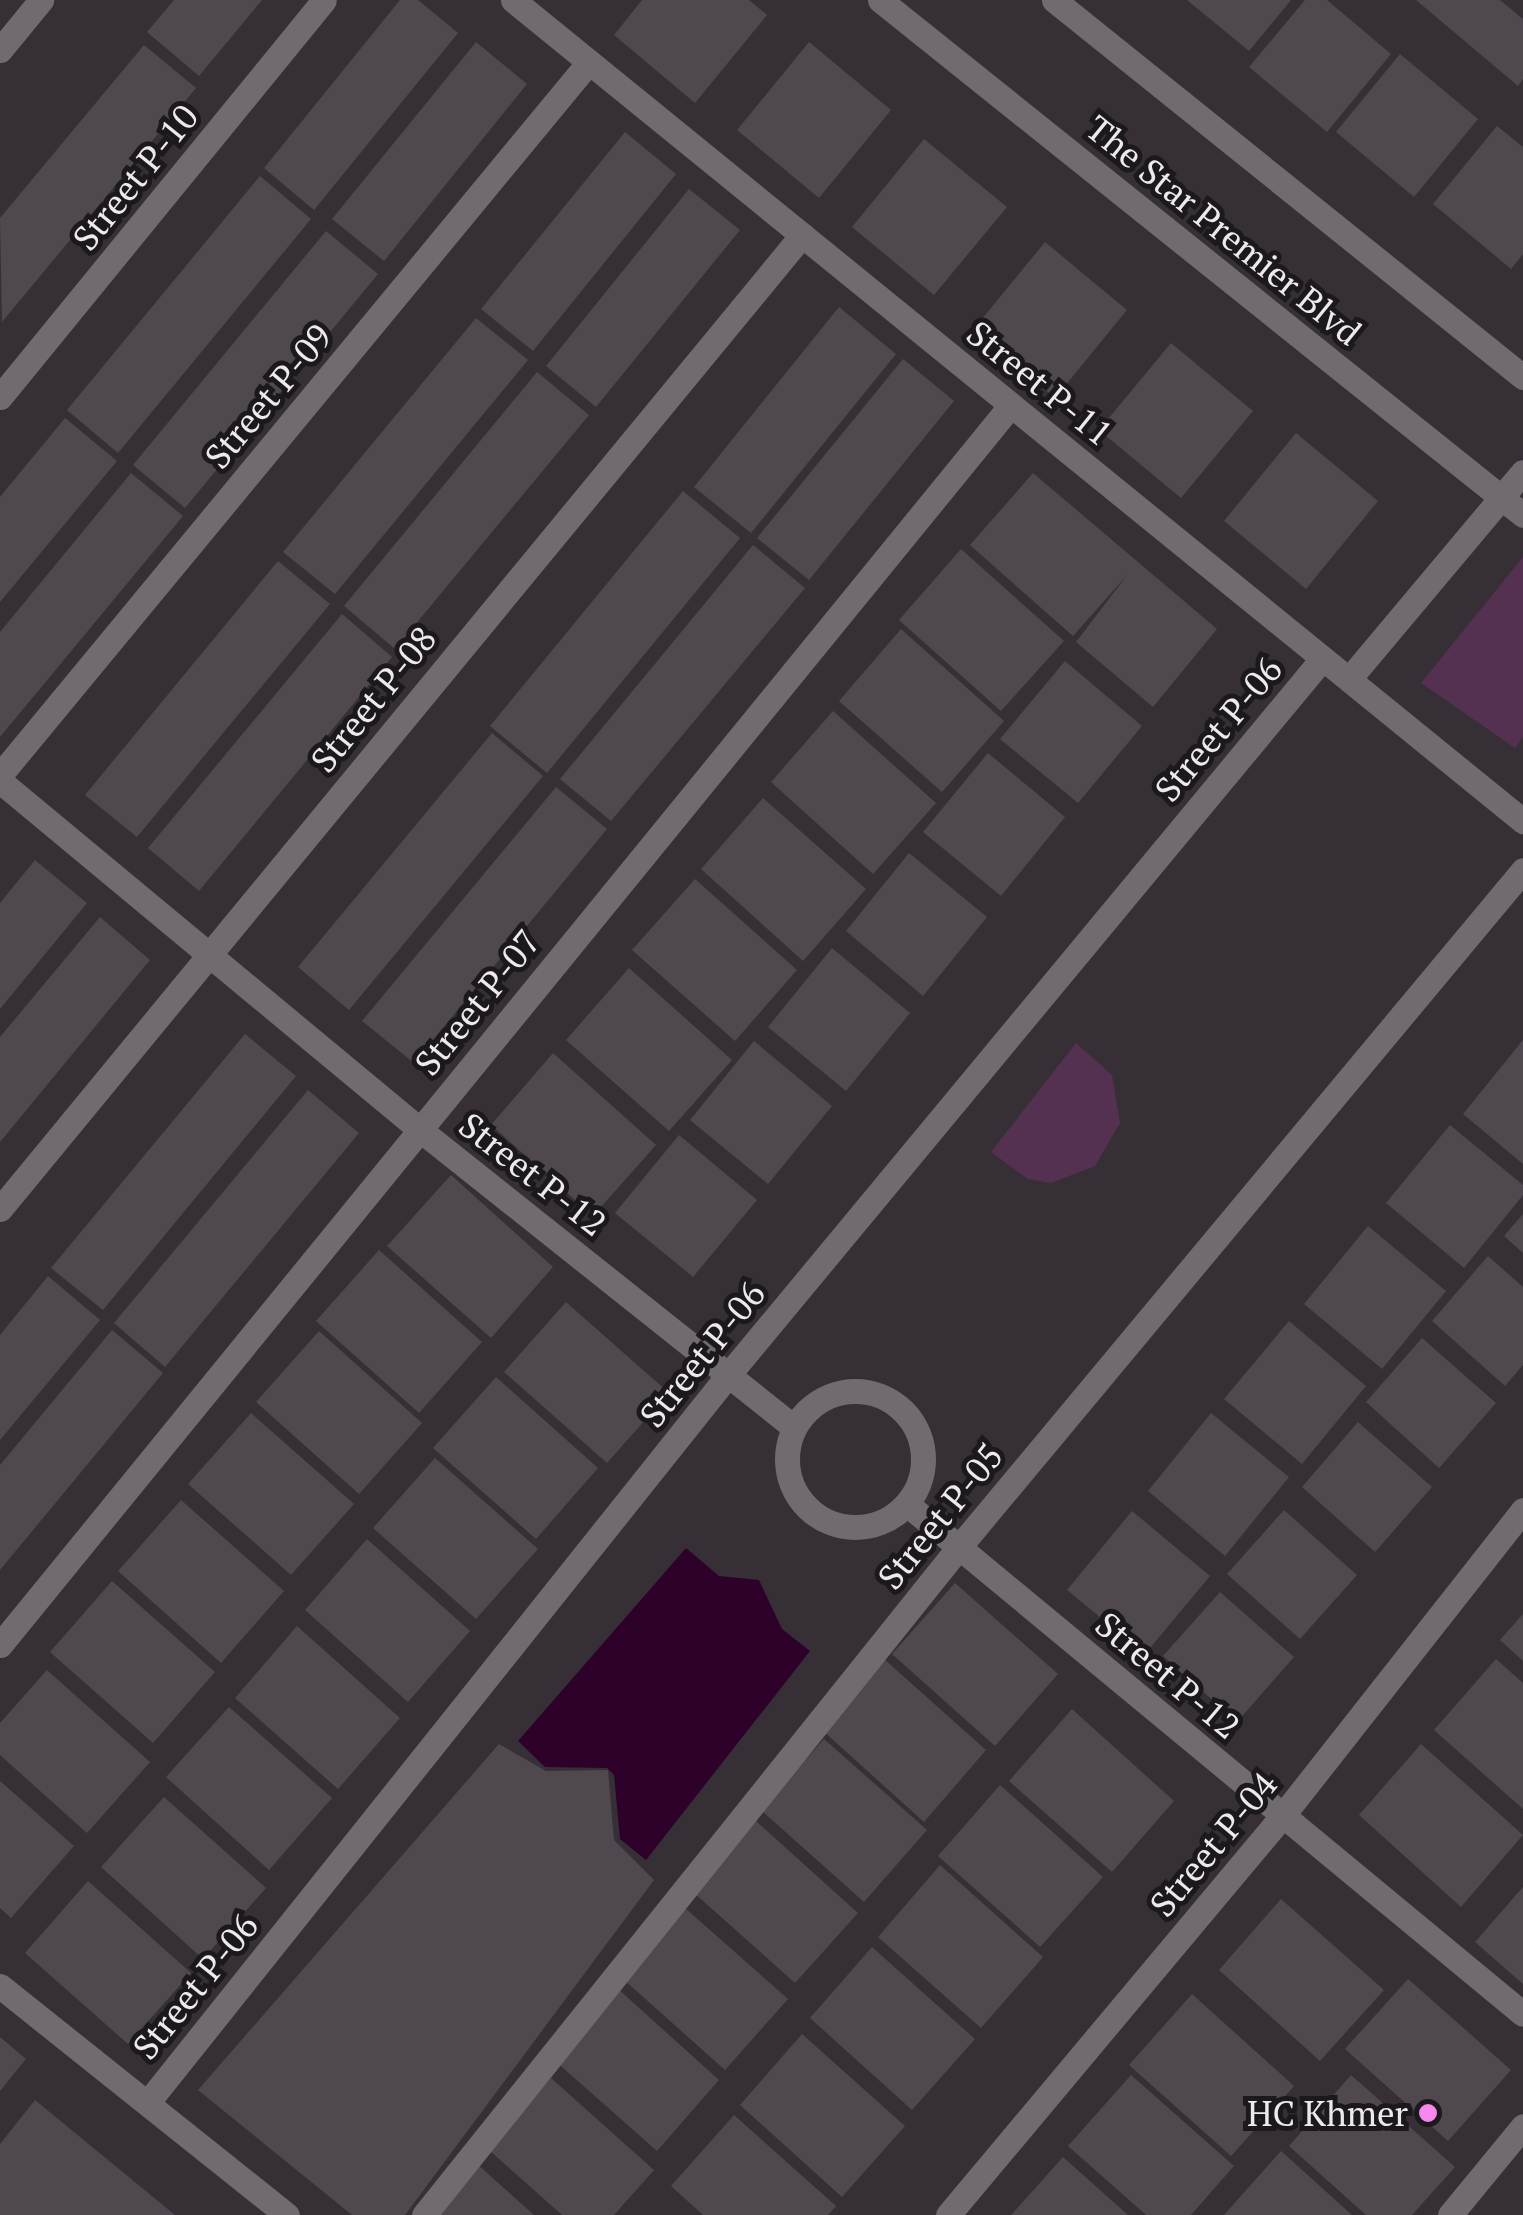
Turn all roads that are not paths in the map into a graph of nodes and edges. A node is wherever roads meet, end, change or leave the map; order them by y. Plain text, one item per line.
1 (41, 0) edge
2 (324, 0) edge
3 (513, 0) edge
4 (880, 0) edge
5 (1054, 0) edge
6 (0, 50) edge
7 (589, 62) junction
8 (802, 234) junction
9 (1523, 377) edge
10 (0, 397) edge
11 (1011, 404) junction
12 (1523, 472) edge
13 (1502, 498) junction
14 (1523, 514) edge
15 (1322, 660) junction
16 (1349, 679) junction
17 (0, 778) edge
18 (1520, 813) edge
19 (1523, 870) edge
20 (210, 953) junction
21 (419, 1129) junction
22 (0, 1209) edge
23 (729, 1374) junction
24 (794, 1427) junction
25 (908, 1506) junction
26 (1523, 1510) edge
27 (958, 1547) junction
28 (0, 1645) edge
29 (1283, 1816) junction
30 (0, 1986) edge
31 (1523, 2014) edge
32 (148, 2102) junction
33 (1523, 2126) edge
34 (287, 2215) edge
35 (424, 2215) edge
36 (948, 2215) edge
37 (1450, 2215) edge

1 - 6 street
2 - 10 street, Street P-10
3 - 7 street, Street P-11
4 - 13 street, The Star Premier Blvd
5 - 9 street, The Star Premier Blvd
7 - 8 street, Street P-11
7 - 17 street, Street P-09
8 - 11 street, Street P-11
8 - 20 street, Street P-08
11 - 15 street, Street P-11
11 - 21 street, Street P-07
12 - 13 street
13 - 14 street, The Star Premier Blvd
13 - 16 street
15 - 16 street, Street P-11
15 - 23 street, Street P-06
16 - 18 street, Street P-11
17 - 20 street, Street P-12
19 - 27 street, Street P-05
20 - 21 street, Street P-12
20 - 22 street, Street P-08
21 - 23 street, Street P-12
21 - 28 street, Street P-07
23 - 24 street, Street P-12
23 - 32 street, Street P-06
24 - 25 street
24 - 25 street
25 - 27 street, Street P-12
26 - 29 street, Street P-04
27 - 29 street, Street P-12
27 - 35 street, Street P-05
29 - 31 street, Street P-12
29 - 36 street, Street P-04
30 - 32 street
32 - 34 street
33 - 37 street

